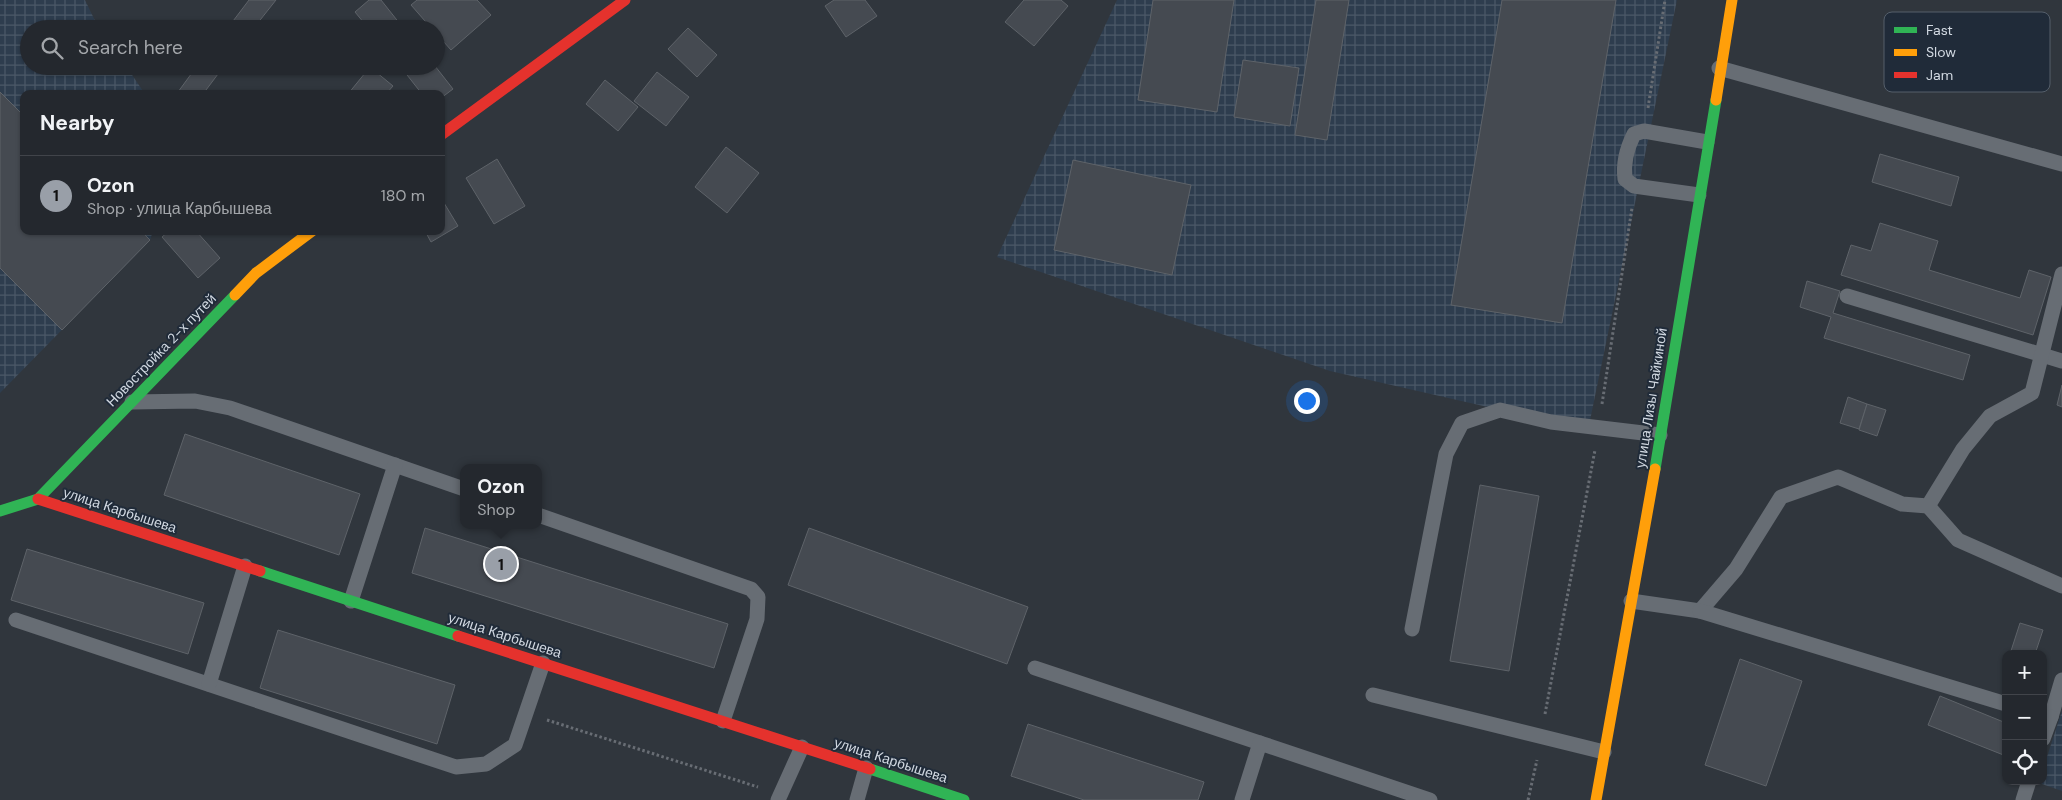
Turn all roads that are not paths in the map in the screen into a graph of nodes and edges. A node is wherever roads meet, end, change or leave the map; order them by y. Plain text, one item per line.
1 (625, 0) edge
2 (1732, 0) edge
3 (1720, 68) junction
4 (445, 132) edge
5 (1707, 142) junction
6 (2062, 164) edge
7 (1699, 195) junction
8 (307, 235) edge
9 (2062, 274) edge
10 (1847, 296) dead end
11 (2042, 356) junction
12 (2062, 361) edge
13 (132, 402) junction
14 (1660, 435) junction
15 (395, 465) junction
16 (460, 488) edge
17 (38, 499) junction
18 (1928, 506) junction
19 (0, 511) edge
20 (542, 516) edge
21 (245, 566) junction
22 (2062, 586) edge
23 (351, 601) junction
24 (1631, 601) junction
25 (1700, 611) junction
26 (16, 620) dead end
27 (1412, 629) dead end
28 (543, 663) junction
29 (1035, 668) dead end
30 (2062, 680) edge
31 (209, 684) junction
32 (1373, 695) dead end
33 (2002, 703) edge
34 (2047, 716) edge
35 (722, 722) junction
36 (1260, 743) junction
37 (802, 747) junction
38 (1604, 752) junction
39 (866, 768) junction
40 (2028, 785) edge
41 (779, 797) edge
42 (857, 800) edge
43 (964, 800) edge
44 (1242, 800) edge
45 (1430, 800) edge
46 (1596, 800) edge
47 (2022, 800) edge

1 - 4 street
2 - 3 street, улица Лизы Чайкиной
3 - 5 street, улица Лизы Чайкиной
3 - 6 lane
5 - 7 street, улица Лизы Чайкиной
5 - 7 lane
7 - 14 street, улица Лизы Чайкиной
8 - 13 street, Новостройка 2-х путей
9 - 11 lane
10 - 11 lane
11 - 12 lane
11 - 18 lane
13 - 15 lane
13 - 17 street, Новостройка 2-х путей
14 - 24 street, улица Лизы Чайкиной
14 - 27 lane
15 - 16 lane
15 - 23 lane
17 - 19 street
17 - 21 street, улица Карбышева
18 - 22 lane
18 - 25 lane
20 - 35 lane
21 - 23 street, улица Карбышева
21 - 31 lane
23 - 28 street, улица Карбышева
24 - 25 lane
24 - 38 street, улица Лизы Чайкиной
25 - 33 lane
26 - 31 lane
28 - 31 lane
28 - 35 street, улица Карбышева
29 - 36 lane
30 - 34 lane
32 - 38 lane
35 - 37 street, улица Карбышева
36 - 44 lane
36 - 45 lane
37 - 39 street, улица Карбышева
37 - 41 lane
38 - 46 street, улица Лизы Чайкиной
39 - 42 lane
39 - 43 street, улица Карбышева
40 - 47 lane

